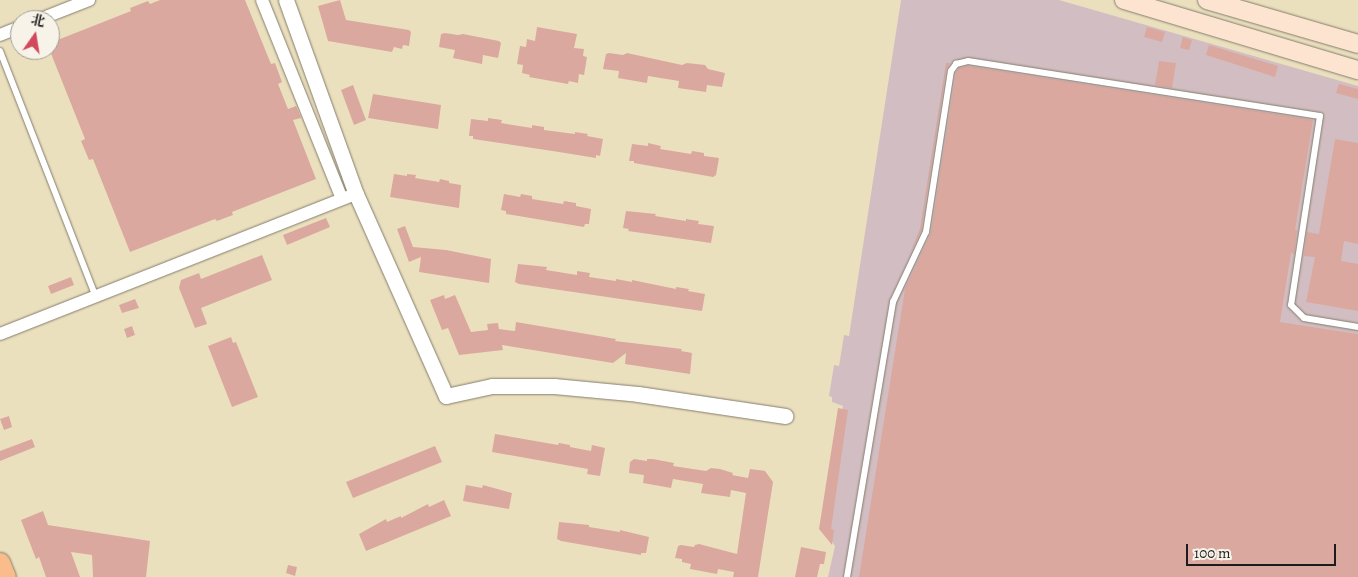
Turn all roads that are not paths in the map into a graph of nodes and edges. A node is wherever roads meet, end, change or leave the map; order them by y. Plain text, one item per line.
1 (89, 0) edge
2 (262, 0) edge
3 (286, 0) edge
4 (1124, 0) edge
5 (1206, 0) edge
6 (60, 11) edge
7 (1358, 44) edge
8 (0, 52) edge
9 (1358, 70) edge
10 (356, 194) junction
11 (342, 200) junction
12 (96, 297) junction
13 (1358, 327) edge
14 (0, 334) edge
15 (785, 416) dead end
16 (0, 562) edge
17 (6, 577) edge
18 (847, 577) edge

1 - 6 street
2 - 11 street
3 - 10 street
4 - 9 main road
5 - 7 main road
8 - 12 lane
10 - 11 street
10 - 15 street
11 - 12 street
12 - 14 street
13 - 18 lane
16 - 17 main road

